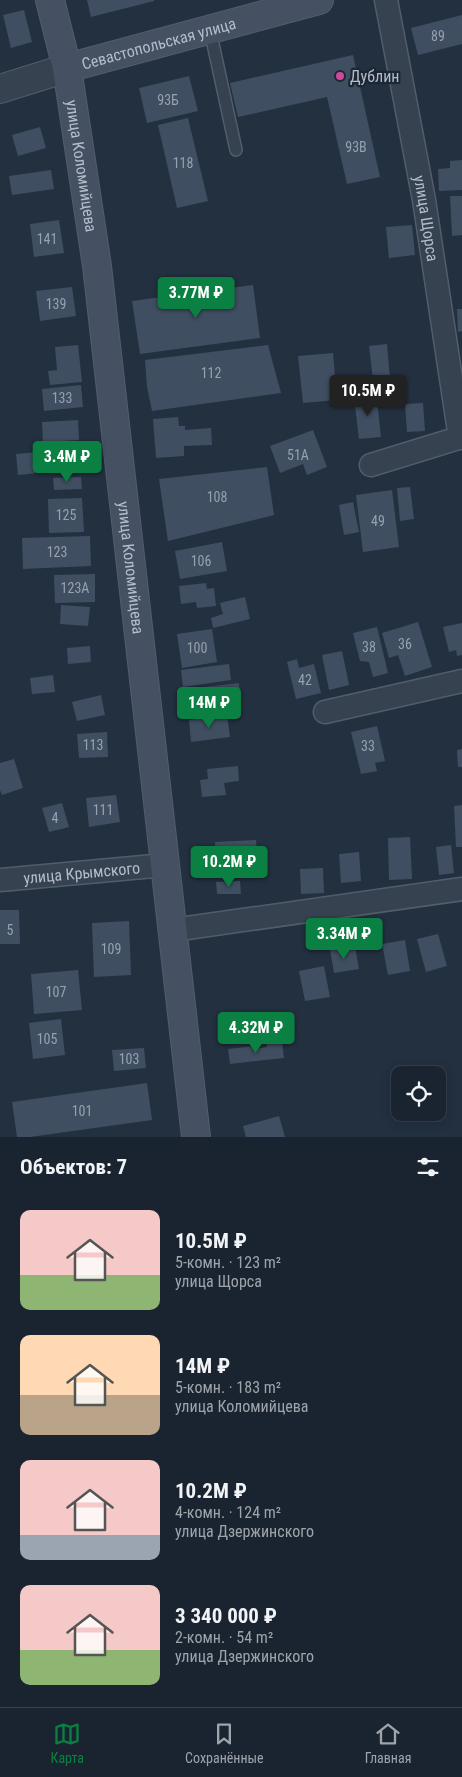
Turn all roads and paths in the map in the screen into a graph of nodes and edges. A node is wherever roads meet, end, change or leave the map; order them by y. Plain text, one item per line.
1 (50, 0) edge
2 (319, 0) edge
3 (386, 0) edge
4 (210, 30) junction
5 (67, 68) junction
6 (0, 90) edge
7 (236, 150) dead end
8 (461, 438) edge
9 (371, 465) dead end
10 (462, 681) edge
11 (325, 712) dead end
12 (165, 865) junction
13 (0, 880) edge
14 (462, 889) edge
15 (173, 930) junction
16 (196, 1137) edge

1 - 5 main road, улица Коломийцева
2 - 4 main road, Севастопольская улица
3 - 8 street, улица Щорса
4 - 5 main road, Севастопольская улица
4 - 7 lane
5 - 6 street, Севастопольская улица
5 - 12 main road, улица Коломийцева
8 - 9 street, улица Щорса
10 - 11 street
12 - 13 street, улица Крымского
12 - 15 main road, улица Коломийцева
14 - 15 street
15 - 16 main road, улица Коломийцева

